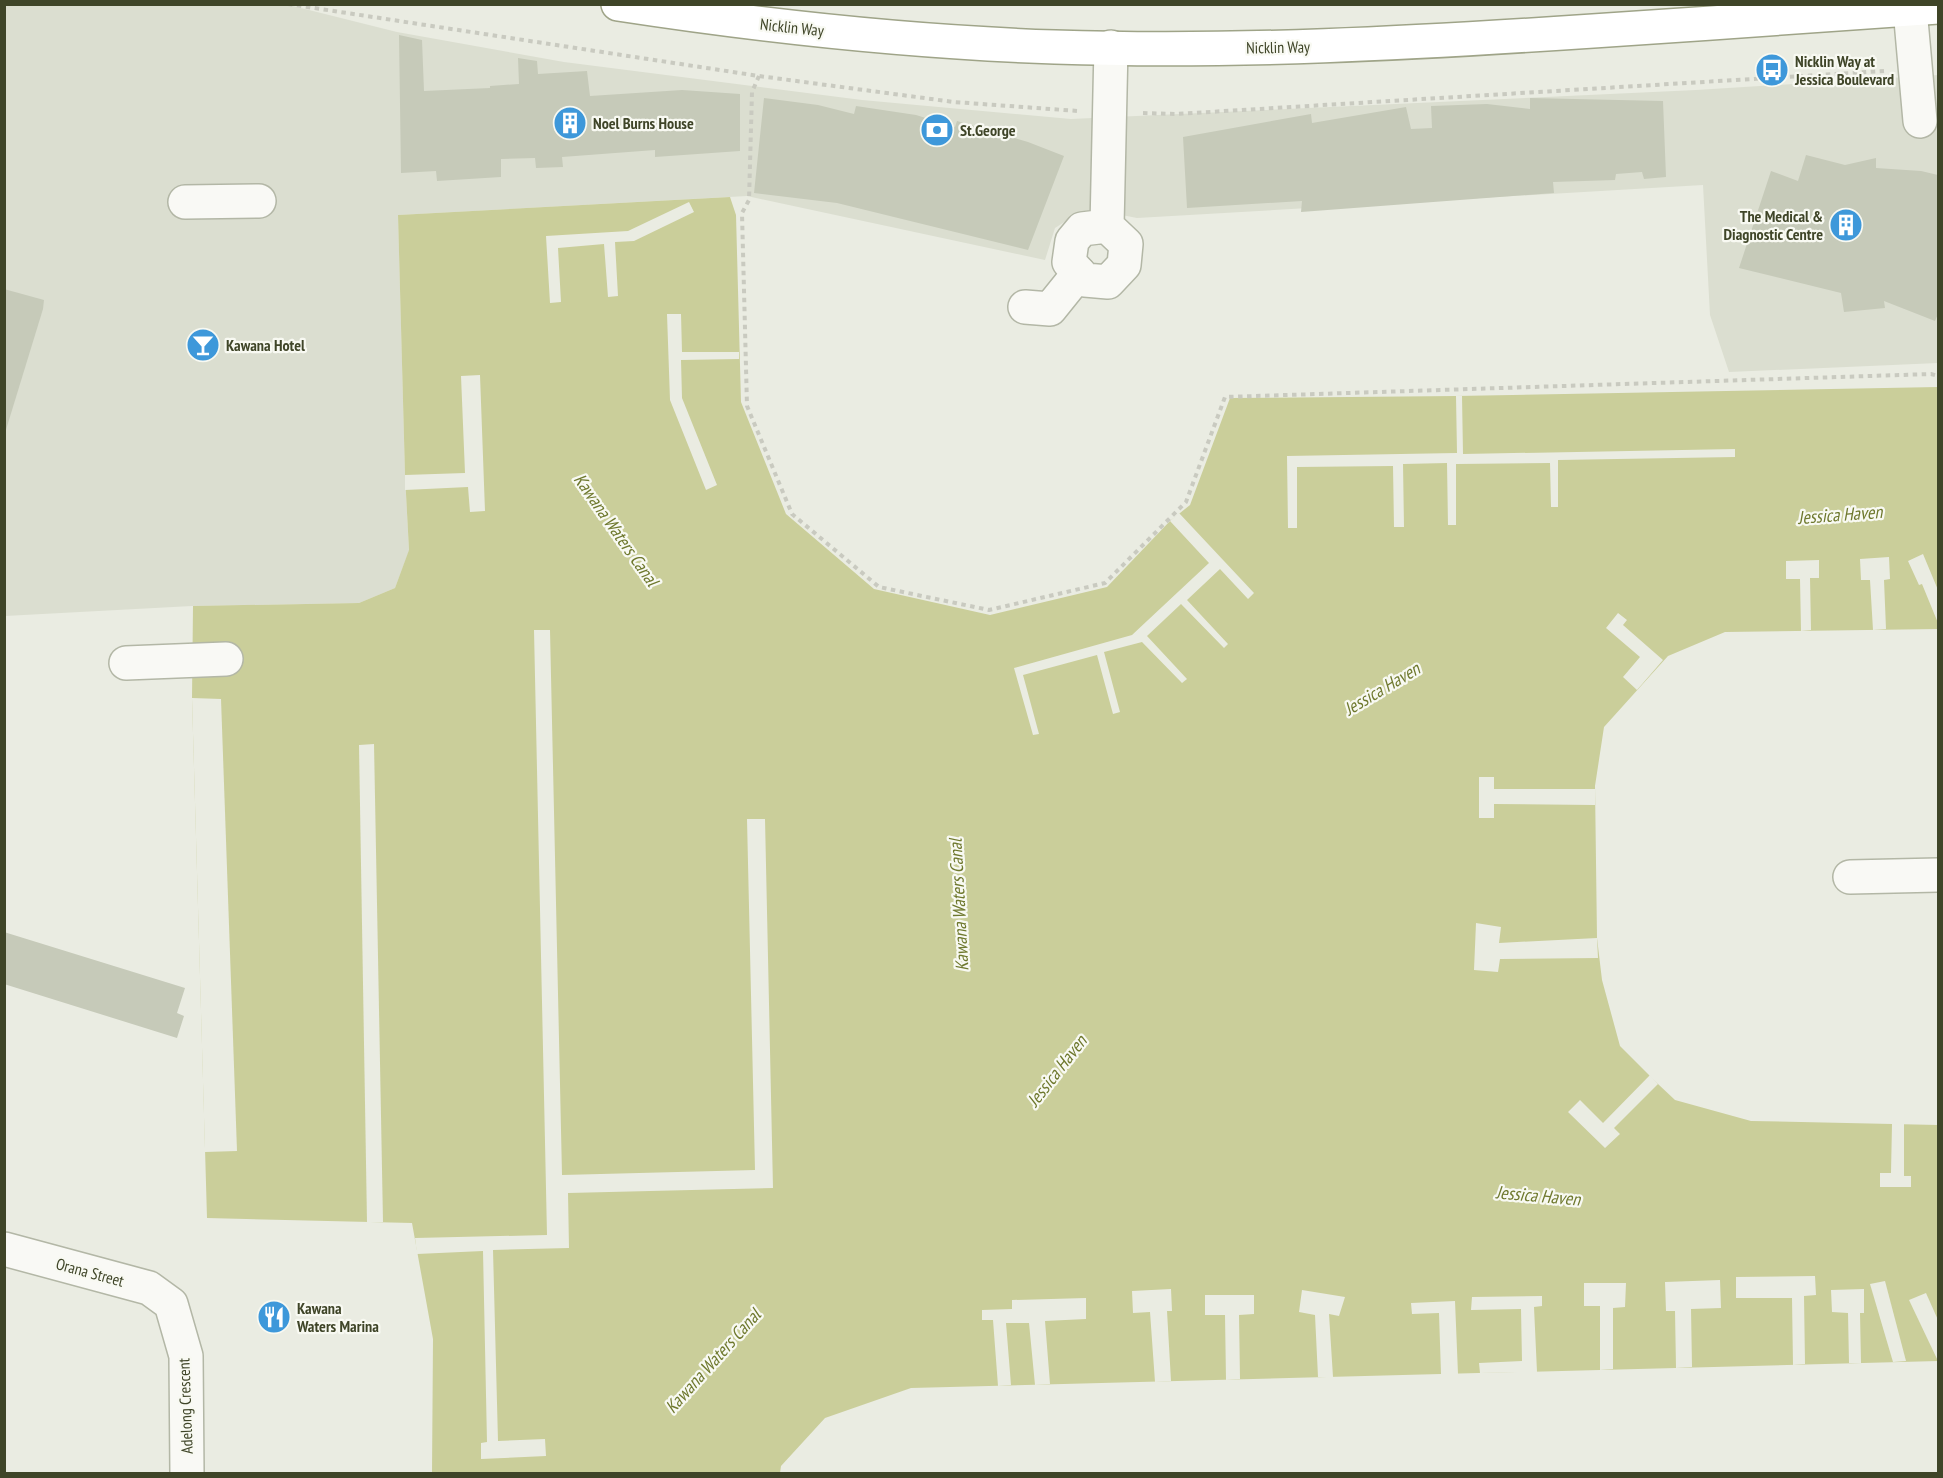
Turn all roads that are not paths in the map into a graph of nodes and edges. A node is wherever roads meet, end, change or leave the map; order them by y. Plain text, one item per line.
1 (618, 4) edge
2 (1924, 8) edge
3 (1111, 47) junction
4 (1920, 121) dead end
5 (259, 201) dead end
6 (185, 202) dead end
7 (1107, 226) junction
8 (1079, 273) junction
9 (1025, 307) dead end
10 (226, 659) dead end
11 (126, 663) dead end
12 (1938, 874) edge
13 (1850, 877) dead end
14 (4, 1249) edge
15 (171, 1304) joint
16 (187, 1473) edge

1 - 3 highway, Nicklin Way
2 - 3 highway, Nicklin Way
2 - 4 street
3 - 7 street
5 - 6 street
7 - 8 street
7 - 8 street
8 - 9 street
10 - 11 street
12 - 13 street
14 - 15 street, Orana Street
15 - 16 street, Adelong Crescent

